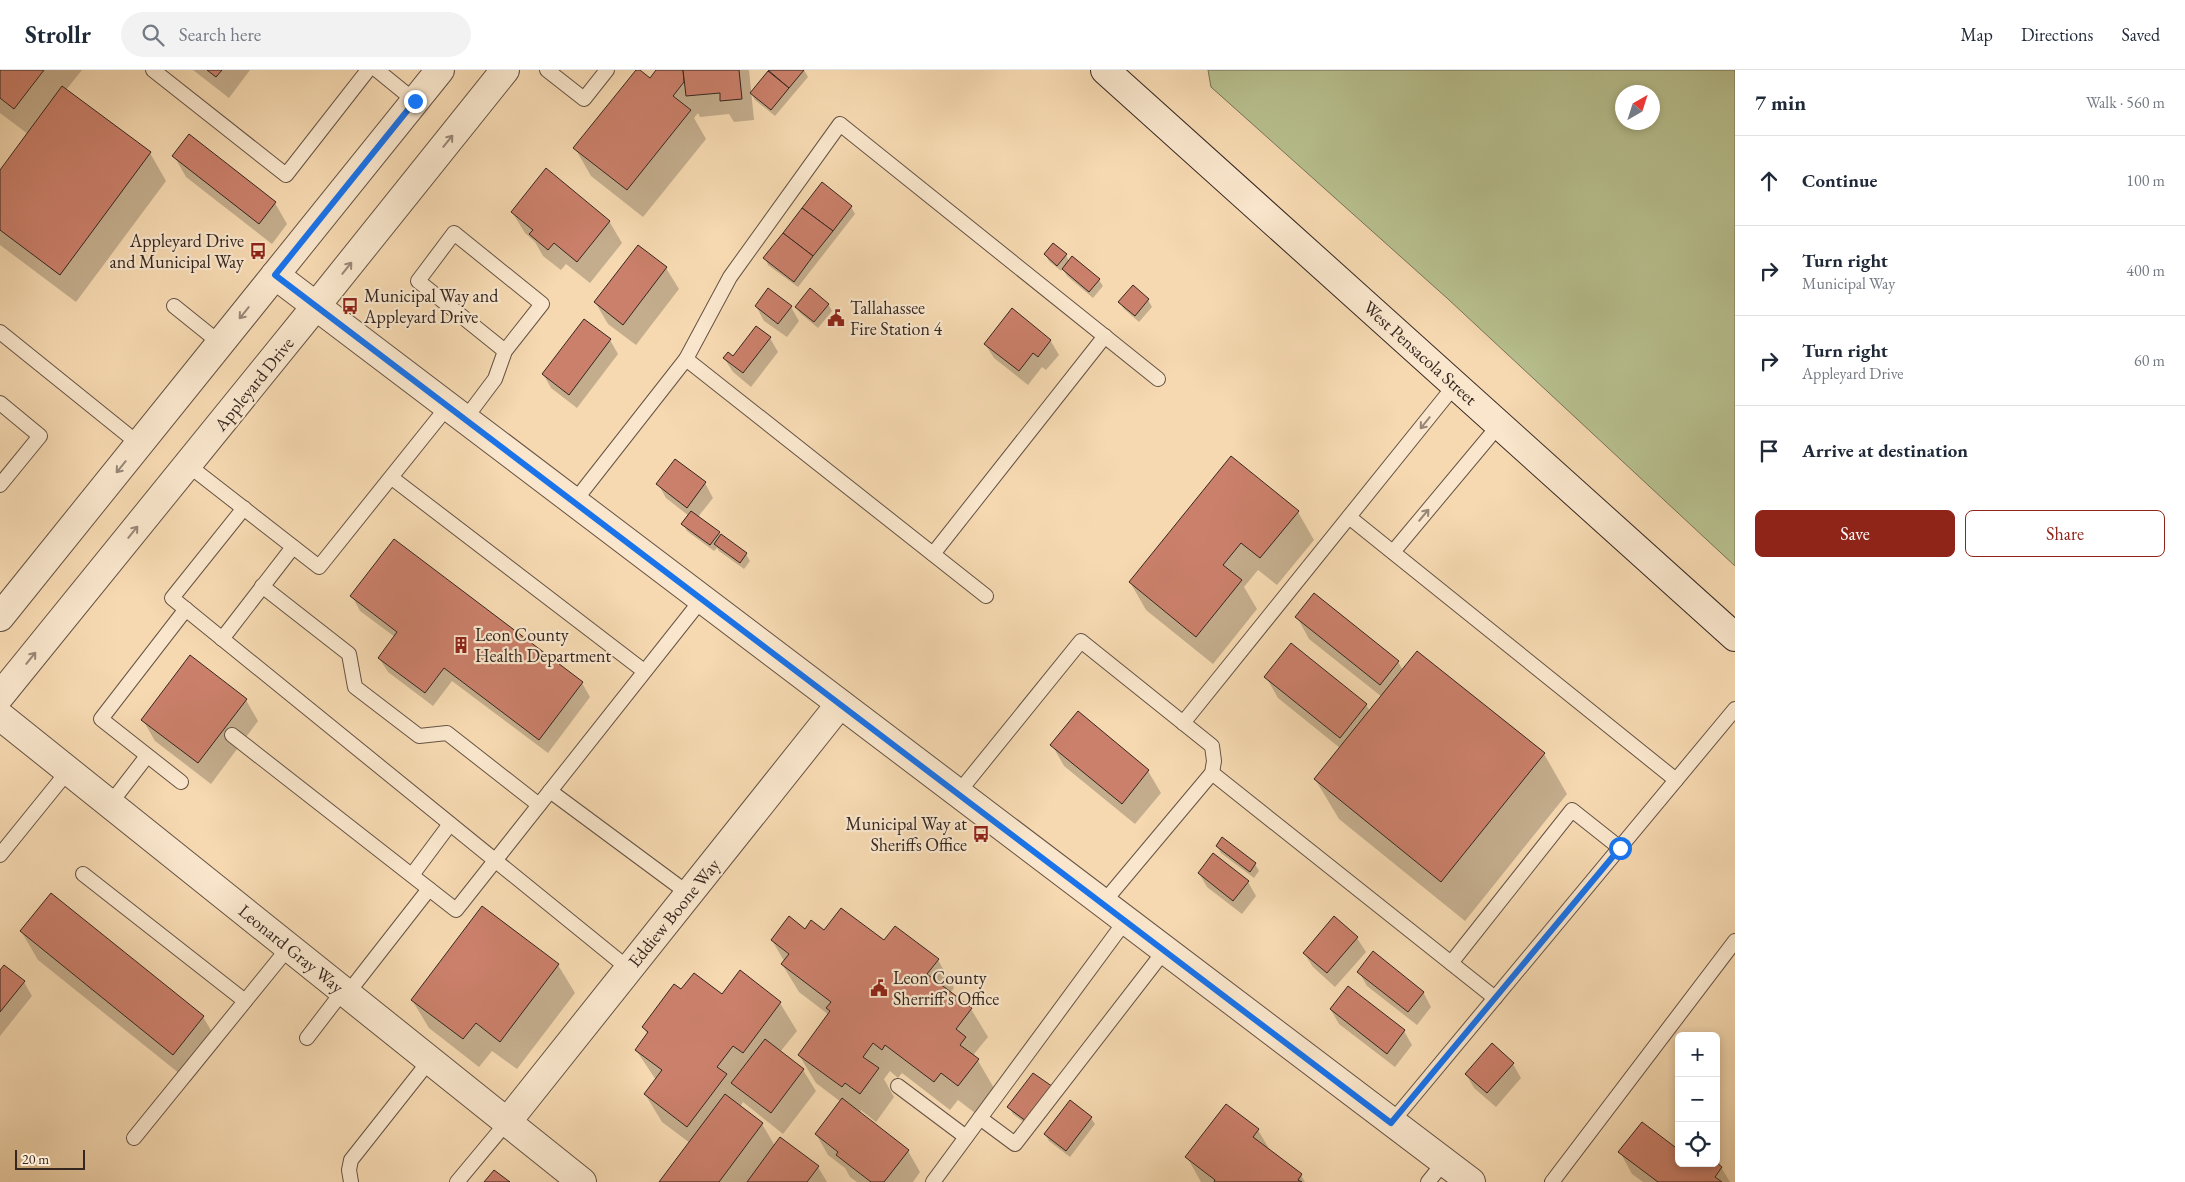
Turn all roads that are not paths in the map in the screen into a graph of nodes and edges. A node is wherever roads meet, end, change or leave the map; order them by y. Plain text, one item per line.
1 (153, 70) edge
2 (368, 70) edge
3 (377, 70) edge
4 (440, 70) edge
5 (505, 70) edge
6 (547, 70) edge
7 (608, 70) edge
8 (1104, 70) edge
9 (415, 101) junction
10 (275, 275) junction
11 (174, 306) dead end
12 (316, 306) junction
13 (0, 332) edge
14 (1105, 336) junction
15 (220, 343) junction
16 (505, 351) junction
17 (686, 359) junction
18 (1158, 379) dead end
19 (1455, 385) junction
20 (0, 403) edge
21 (456, 413) junction
22 (1499, 425) junction
23 (139, 444) junction
24 (188, 465) junction
25 (2, 478) edge
26 (392, 478) junction
27 (574, 502) junction
28 (244, 508) junction
29 (1349, 516) junction
30 (293, 547) junction
31 (1393, 552) junction
32 (932, 554) junction
33 (262, 586) junction
34 (986, 596) dead end
35 (702, 598) junction
36 (186, 609) junction
37 (0, 617) edge
38 (1735, 636) edge
39 (222, 639) junction
40 (644, 671) junction
41 (0, 696) edge
42 (840, 704) junction
43 (1735, 709) edge
44 (0, 716) edge
45 (1183, 723) junction
46 (232, 735) dead end
47 (147, 756) junction
48 (68, 770) junction
49 (1212, 773) junction
50 (1676, 780) junction
51 (181, 782) dead end
52 (550, 791) junction
53 (958, 793) junction
54 (110, 804) junction
55 (539, 805) junction
56 (450, 824) junction
57 (1620, 848) junction
58 (0, 855) edge
59 (495, 860) junction
60 (83, 874) dead end
61 (412, 875) junction
62 (429, 889) junction
63 (689, 894) junction
64 (1103, 903) junction
65 (1126, 920) junction
66 (1735, 940) edge
67 (289, 948) junction
68 (1166, 950) junction
69 (1451, 963) junction
70 (629, 969) junction
71 (345, 992) junction
72 (1495, 998) junction
73 (245, 1002) junction
74 (307, 1038) dead end
75 (430, 1060) junction
76 (898, 1086) dead end
77 (980, 1118) junction
78 (507, 1122) junction
79 (1391, 1123) junction
80 (966, 1137) junction
81 (134, 1138) dead end
82 (1436, 1172) edge
83 (351, 1182) edge
84 (457, 1182) edge
85 (582, 1182) edge
86 (933, 1182) edge
87 (1471, 1182) edge
88 (1552, 1182) edge

1 - 2 lane
3 - 9 lane
4 - 9 street
12 -> 5 street, Appleyard Drive
6 - 7 lane
8 - 19 street, West Pensacola Street
9 - 10 street
10 - 12 street
10 -> 15 street
11 - 15 lane
12 - 21 street
12 - 24 street, Appleyard Drive
13 - 23 lane
14 - 17 lane
14 - 18 lane
14 - 32 lane
15 - 23 street
16 - 16 lane
16 - 21 lane
17 - 27 lane
17 - 32 lane
19 - 22 street, West Pensacola Street
19 -> 29 lane
20 - 25 lane
21 - 26 lane
21 - 27 street
31 -> 22 lane
22 - 38 street, West Pensacola Street
23 -> 37 street
24 - 28 lane
41 -> 24 street, Appleyard Drive
26 - 30 lane
26 - 40 lane
27 - 35 street
28 - 30 lane
28 - 36 lane
29 - 31 lane
29 - 45 lane
30 - 33 lane
31 - 50 lane
32 - 34 lane
33 - 39 lane
33 - 55 lane
35 - 40 lane
35 - 42 street
36 - 39 lane
36 - 47 lane
39 - 56 lane
40 - 52 lane
42 - 53 street
42 - 63 street, Eddiew Boone Way
43 - 50 lane
44 - 48 street, Leonard Gray Way
45 - 49 lane
45 - 53 lane
46 - 61 lane
47 - 51 lane
47 - 54 lane
48 - 54 street, Leonard Gray Way
48 - 58 lane
49 - 64 lane
49 - 69 lane
50 - 57 lane
52 - 55 lane
52 - 63 lane
53 - 64 street
54 - 67 street, Leonard Gray Way
55 - 59 lane
56 - 59 lane
56 - 61 lane
57 - 69 lane
57 - 72 lane
59 - 62 lane
59 - 70 lane
60 - 73 lane
61 - 62 lane
62 - 71 lane
63 - 70 street, Eddiew Boone Way
64 - 65 street
65 - 68 street
65 - 77 lane
66 - 88 lane
67 - 71 street, Leonard Gray Way
67 - 73 lane
68 - 77 lane
68 - 79 street
69 - 72 lane
70 - 78 street, Eddiew Boone Way
71 - 74 lane
71 - 75 street, Leonard Gray Way
72 - 79 lane
73 - 81 lane
75 - 78 street, Leonard Gray Way
75 - 83 lane
76 - 80 lane
77 - 80 lane
78 - 84 lane
78 - 85 street, Leonard Gray Way
79 - 82 street
80 - 86 lane
82 - 87 street

